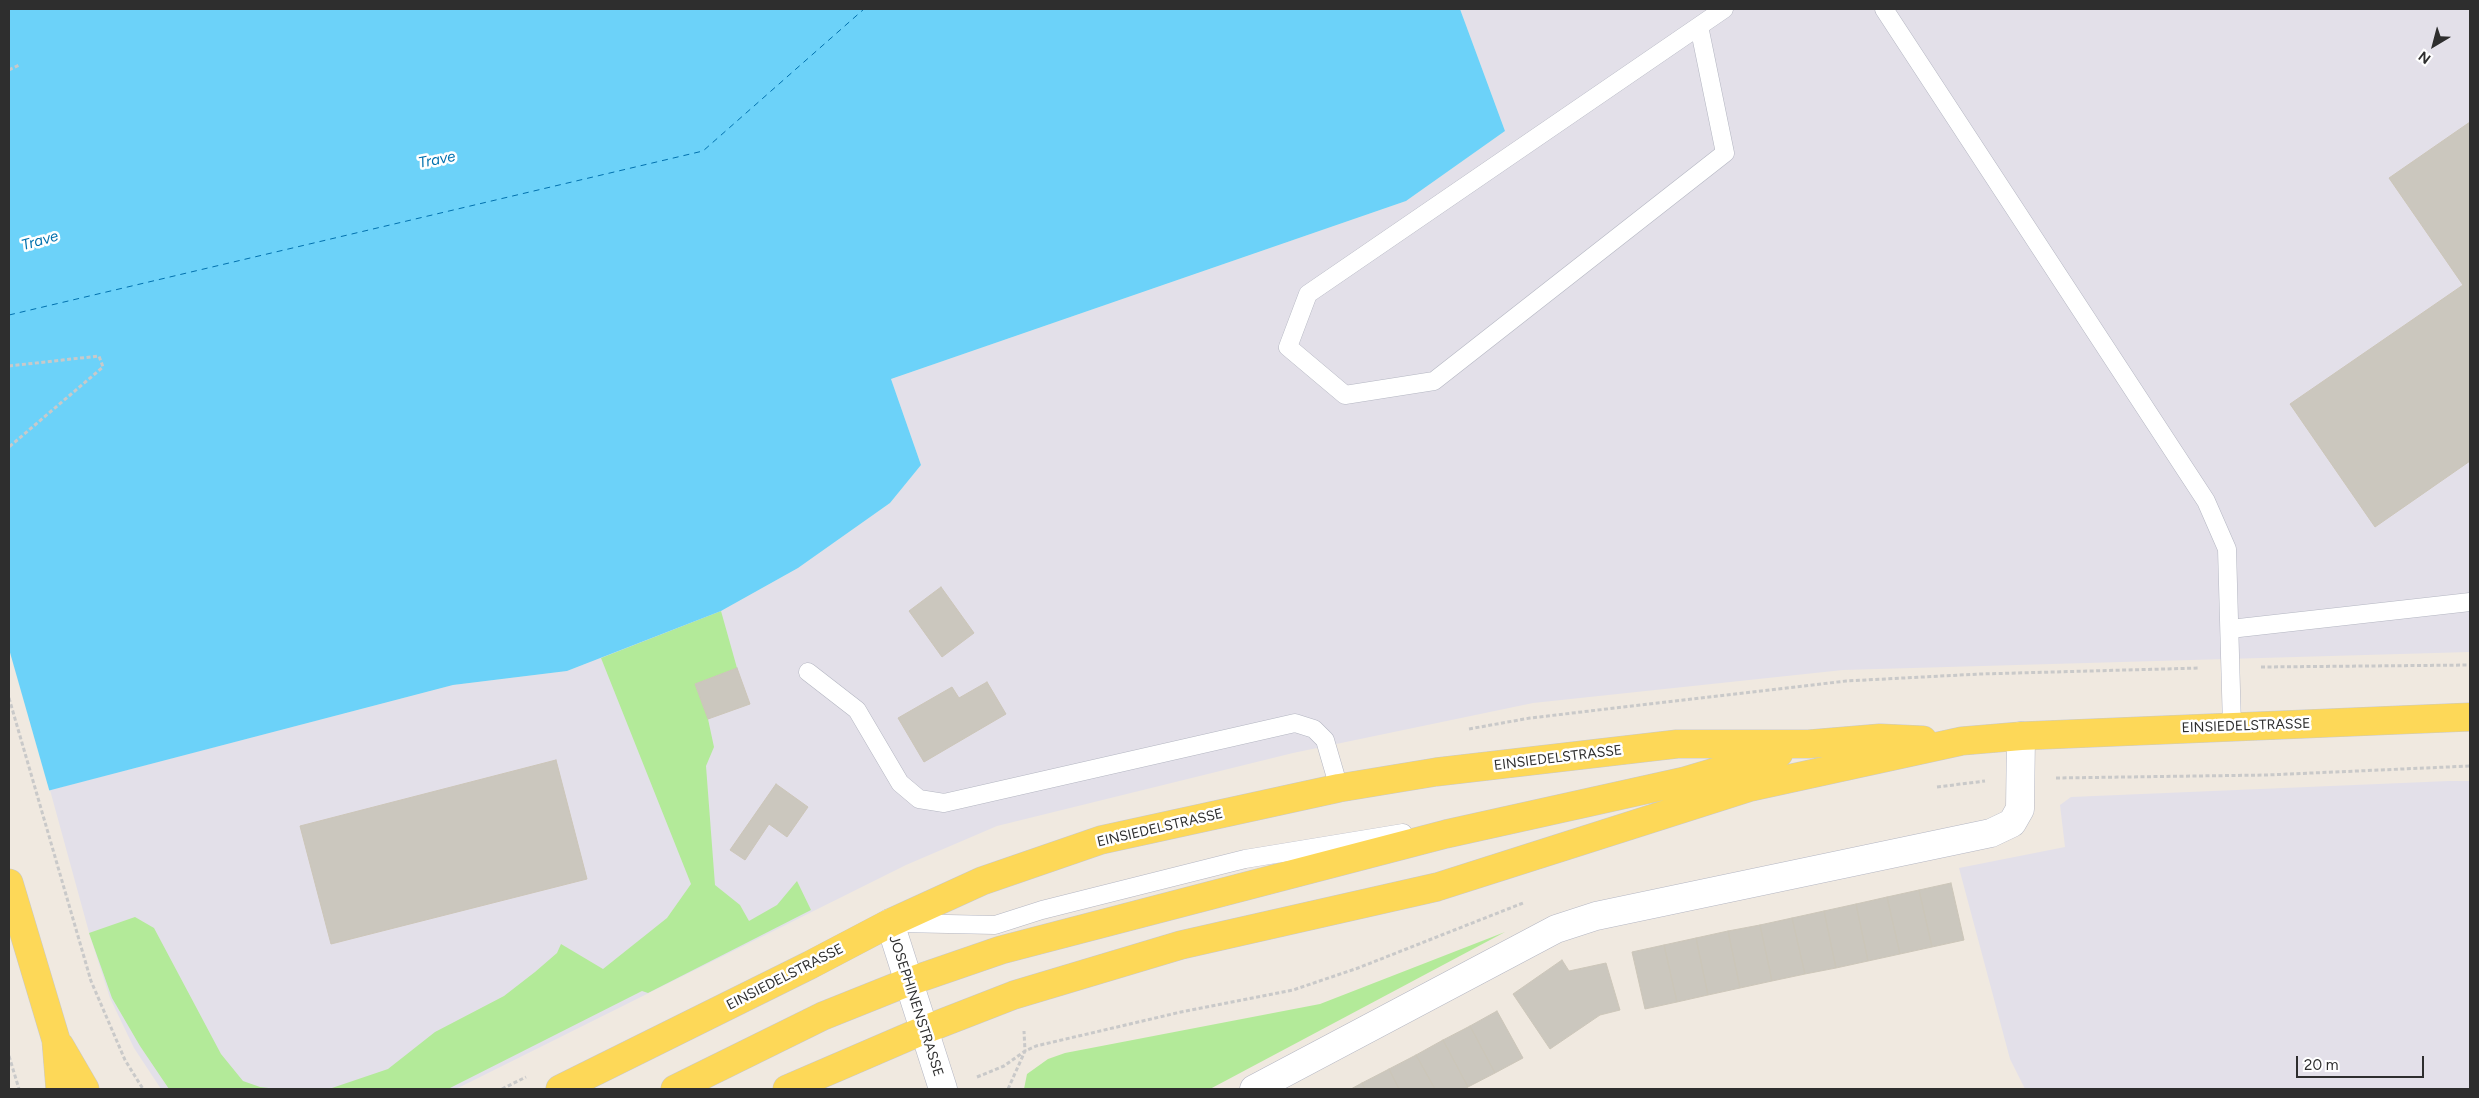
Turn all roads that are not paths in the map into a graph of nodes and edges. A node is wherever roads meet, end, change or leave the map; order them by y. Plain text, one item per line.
1 (1724, 9) edge
2 (1884, 9) edge
3 (1699, 26) junction
4 (2470, 602) edge
5 (2230, 629) junction
6 (808, 672) dead end
7 (2470, 717) edge
8 (2232, 726) junction
9 (2021, 736) junction
10 (1962, 741) junction
11 (1809, 744) junction
12 (1339, 788) junction
13 (1561, 808) junction
14 (9, 883) edge
15 (890, 922) junction
16 (908, 982) junction
17 (924, 1030) junction
18 (56, 1040) junction
19 (60, 1089) edge
20 (85, 1089) edge
21 (560, 1089) edge
22 (675, 1089) edge
23 (787, 1089) edge
24 (943, 1089) edge
25 (1254, 1089) edge

1 - 3 lane
2 - 5 lane
3 - 3 lane
4 - 5 lane
5 - 8 lane
6 - 12 lane
7 - 8 main road, EINSIEDELSTRASSE
8 - 9 main road, EINSIEDELSTRASSE
9 - 10 main road, EINSIEDELSTRASSE
9 - 25 street
10 - 11 main road, EINSIEDELSTRASSE
10 - 17 main road, EINSIEDELSTRASSE
11 - 12 main road, EINSIEDELSTRASSE
11 - 13 main road, EINSIEDELSTRASSE
12 - 15 main road, EINSIEDELSTRASSE
13 - 15 lane
13 - 16 main road, EINSIEDELSTRASSE
14 - 18 main road
15 - 16 street, JOSEPHINENSTRASSE
15 - 21 main road, EINSIEDELSTRASSE
16 - 17 street, JOSEPHINENSTRASSE
16 - 22 main road, EINSIEDELSTRASSE
17 - 23 main road, EINSIEDELSTRASSE
17 - 24 street, JOSEPHINENSTRASSE
18 - 19 main road
18 - 20 main road

